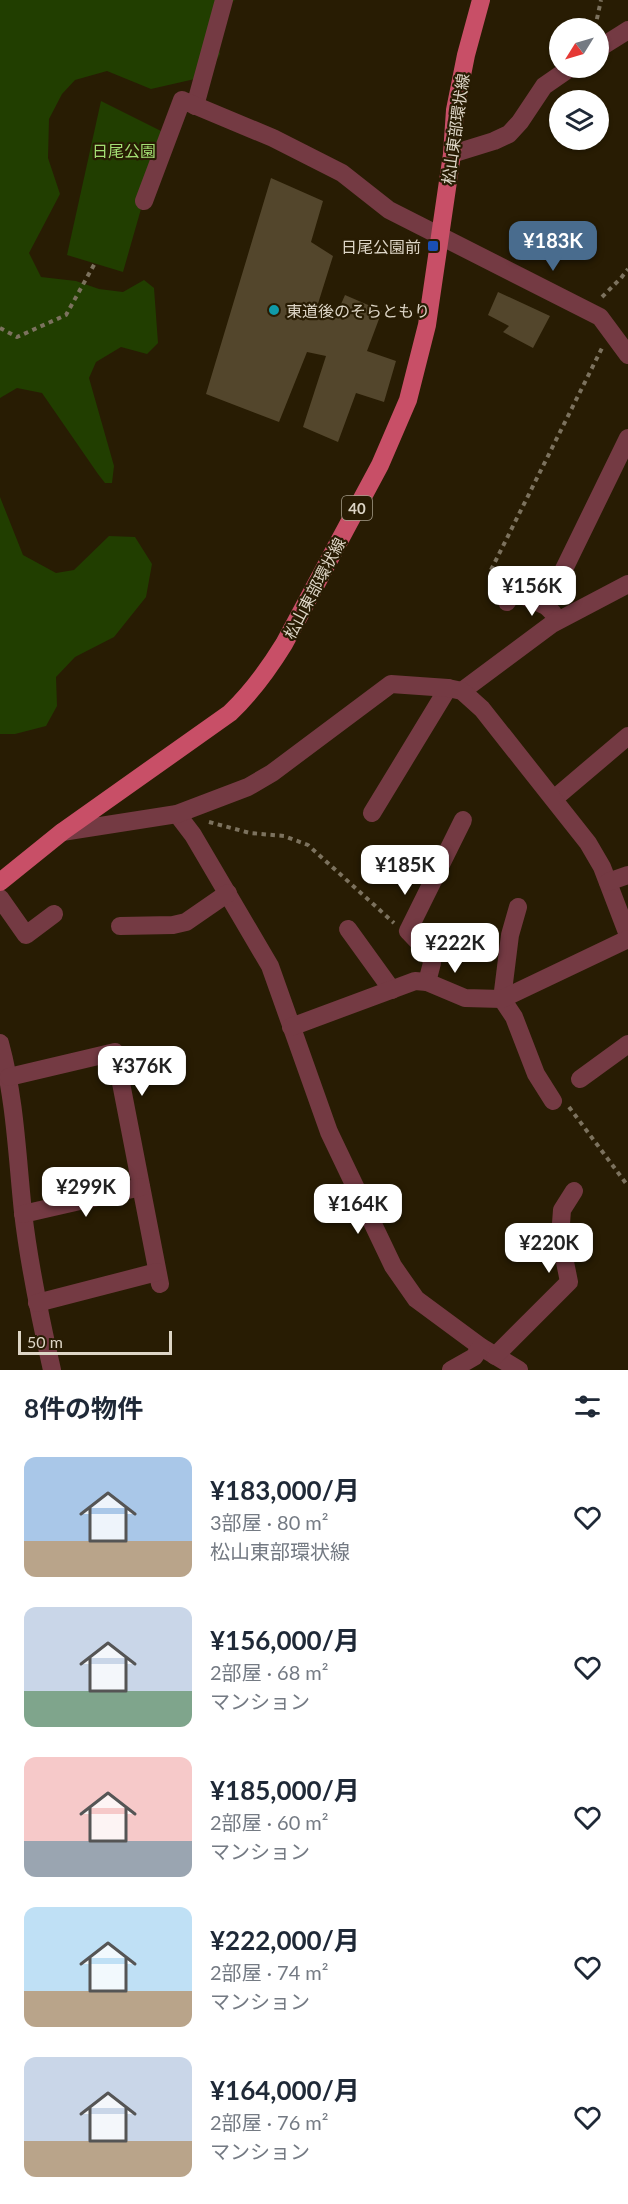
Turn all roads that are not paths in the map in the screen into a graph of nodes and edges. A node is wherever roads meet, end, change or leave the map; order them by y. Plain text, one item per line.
1 (224, 0) edge
2 (481, 0) edge
3 (628, 30) edge
4 (609, 42) edge
5 (556, 78) edge
6 (195, 106) junction
7 (452, 154) junction
8 (144, 201) dead end
9 (440, 235) junction
10 (628, 355) edge
11 (628, 438) edge
12 (628, 584) edge
13 (507, 602) dead end
14 (546, 606) junction
15 (560, 620) junction
16 (455, 690) junction
17 (628, 736) edge
18 (555, 798) junction
19 (372, 813) dead end
20 (177, 814) junction
21 (463, 820) dead end
22 (62, 832) junction
23 (628, 875) edge
24 (608, 882) junction
25 (0, 885) edge
26 (228, 893) junction
27 (518, 907) dead end
28 (54, 914) dead end
29 (120, 926) dead end
30 (348, 929) dead end
31 (628, 937) edge
32 (427, 982) junction
33 (392, 990) junction
34 (502, 999) junction
35 (291, 1027) junction
36 (0, 1043) edge
37 (628, 1044) edge
38 (147, 1064) dead end
39 (118, 1068) junction
40 (9, 1077) junction
41 (580, 1079) dead end
42 (553, 1101) dead end
43 (141, 1187) junction
44 (574, 1191) dead end
45 (23, 1214) junction
46 (37, 1303) junction
47 (488, 1351) junction
48 (52, 1370) edge
49 (451, 1370) edge
50 (519, 1370) edge

1 - 6 street
2 - 7 main road, 松山東部環状線 / 40
3 - 4 street
5 - 7 street
6 - 8 street
6 - 9 street
7 - 9 main road, 松山東部環状線 / 40
9 - 10 street
9 - 22 main road, 松山東部環状線 / 40
11 - 14 street
12 - 15 street
13 - 14 street
14 - 15 street
15 - 16 street
16 - 18 street
16 - 19 street
16 - 20 street
17 - 18 street
18 - 24 street
20 - 22 street
20 - 26 street
21 - 32 street
22 - 25 main road, 松山東部環状線 / 40
23 - 24 street
24 - 31 street
25 - 28 street
26 - 29 street
26 - 35 street
27 - 34 street
30 - 33 street
31 - 34 street
32 - 33 street
32 - 34 street
33 - 35 street
34 - 42 street
35 - 47 street
36 - 40 street
37 - 41 street
38 - 39 street
39 - 40 street
39 - 43 street
40 - 45 street
43 - 45 street
43 - 46 street
44 - 47 street
45 - 46 street
46 - 48 street
47 - 49 street
47 - 50 street

